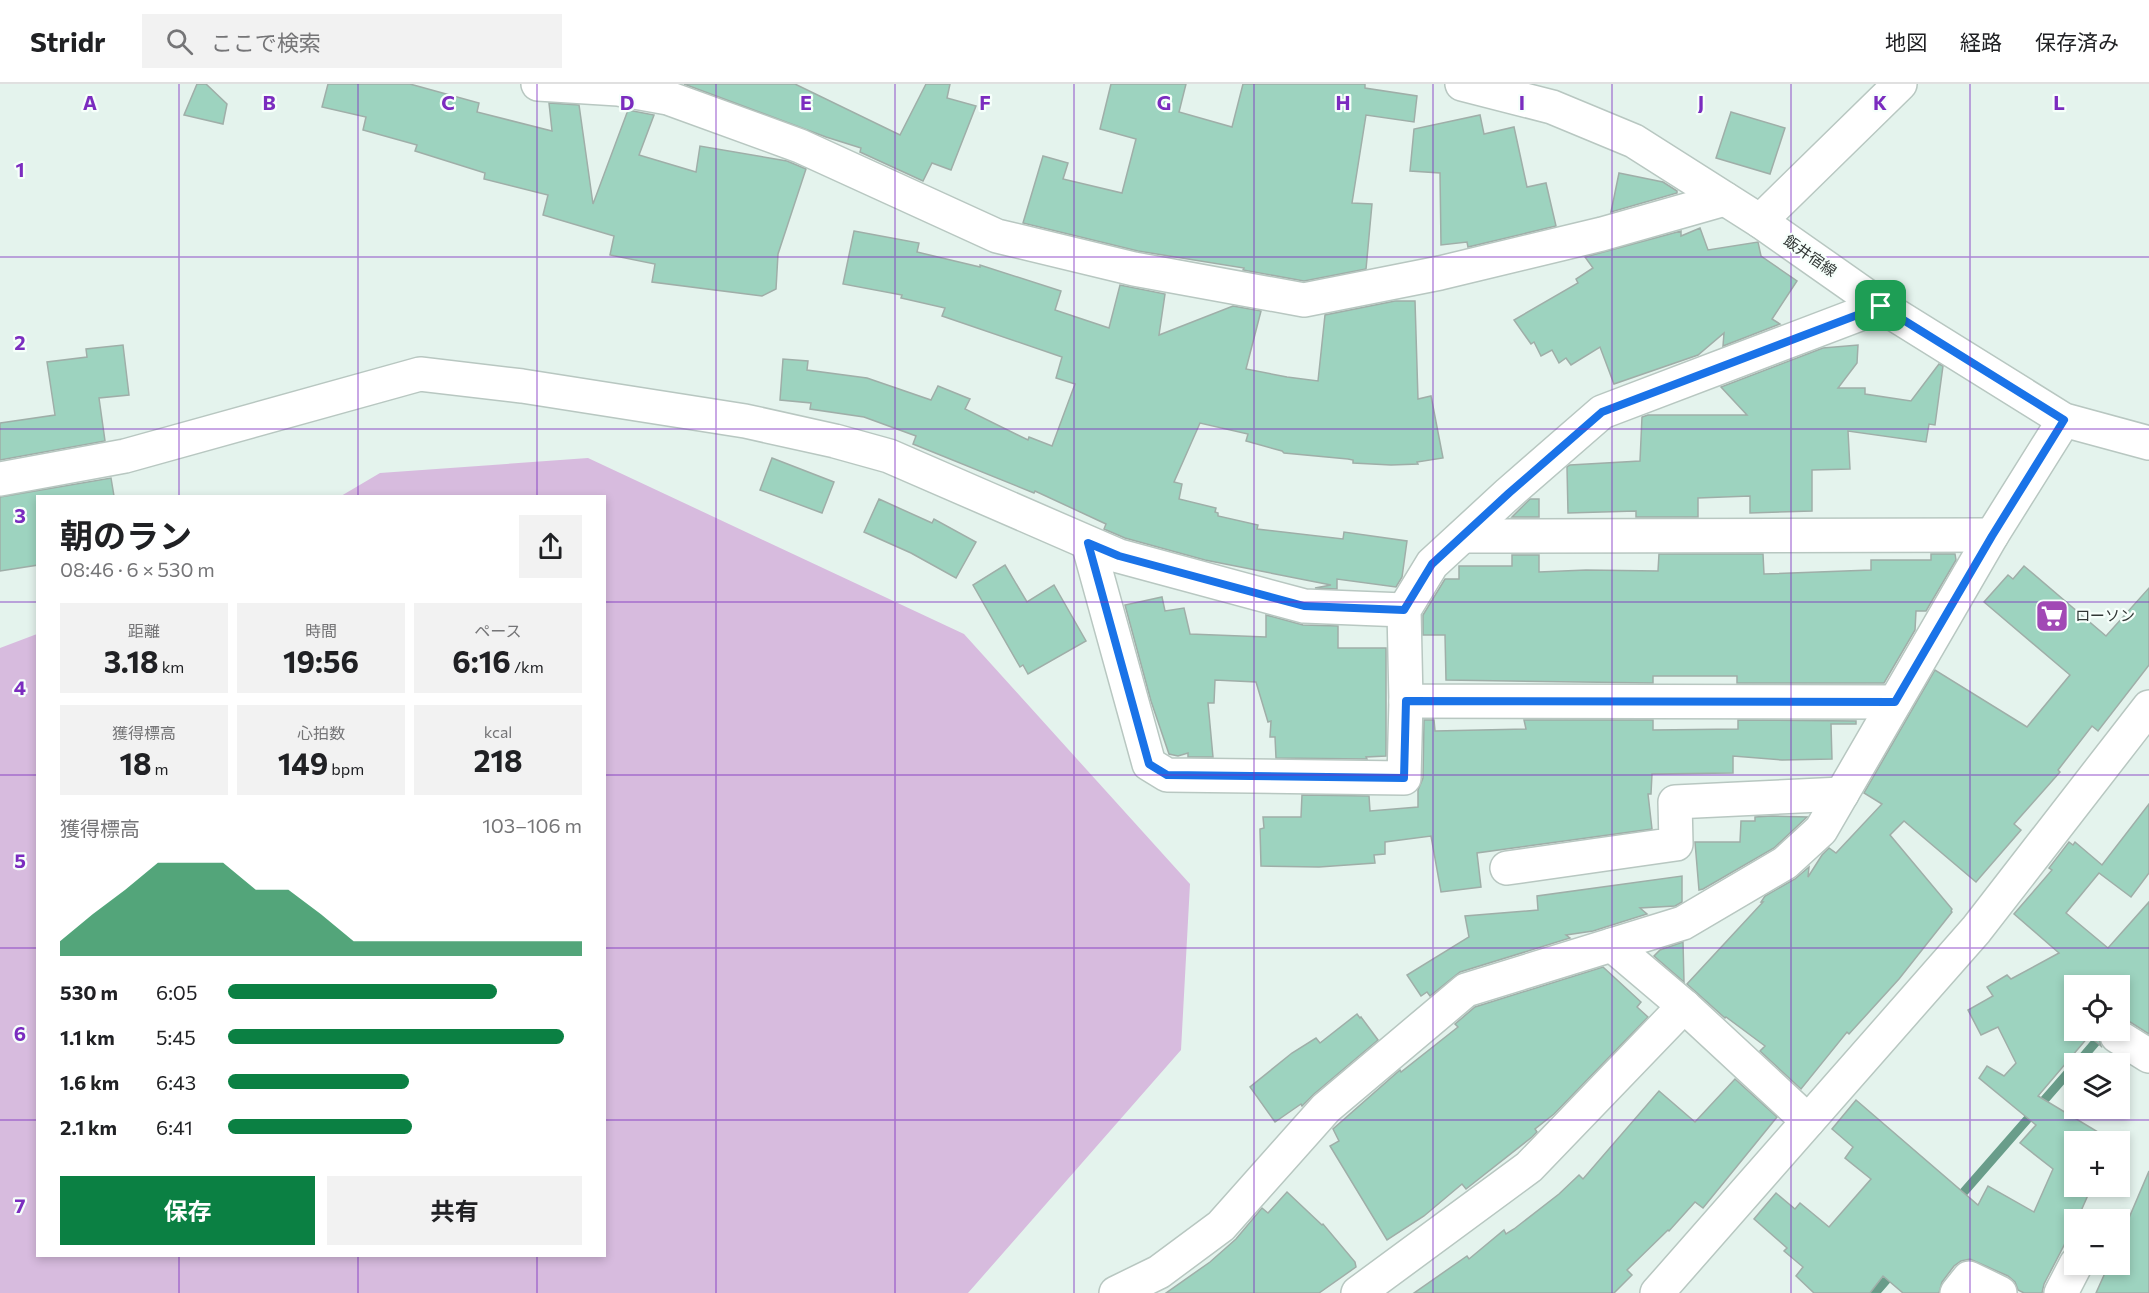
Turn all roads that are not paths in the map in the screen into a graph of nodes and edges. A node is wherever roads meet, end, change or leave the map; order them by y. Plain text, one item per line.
1 (538, 84) edge
2 (1462, 84) edge
3 (1900, 84) edge
4 (1725, 199) junction
5 (1760, 221) junction
6 (1881, 306) junction
7 (2064, 420) junction
8 (2149, 443) edge
9 (0, 479) edge
10 (1464, 536) junction
11 (1992, 536) junction
12 (1088, 543) junction
13 (1404, 610) junction
14 (1406, 701) junction
15 (1895, 702) junction
16 (2149, 706) edge
17 (1842, 794) junction
18 (1507, 868) dead end
19 (1612, 945) junction
20 (1684, 1005) junction
21 (2125, 1041) edge
22 (2149, 1056) edge
23 (1808, 1121) junction
24 (2070, 1275) edge
25 (1116, 1293) edge
26 (1358, 1293) edge
27 (1657, 1293) edge
28 (1957, 1293) edge
29 (2000, 1293) edge
30 (2061, 1293) edge

1 - 4 street
2 - 4 street, 飯井宿線
3 - 5 street
4 - 5 street, 飯井宿線
5 - 6 street, 飯井宿線
6 - 7 street, 飯井宿線
6 - 10 street
7 - 8 street, 飯井宿線
7 - 11 street
9 - 12 street
10 - 11 street
10 - 13 street
11 - 15 street
12 - 13 street
12 - 14 street
13 - 14 street
14 - 15 street
15 - 17 street
16 - 23 street
17 - 18 street
17 - 19 street
19 - 20 street
19 - 25 street
20 - 23 street
20 - 26 street
21 - 22 street
23 - 27 street
24 - 30 street
28 - 29 street

